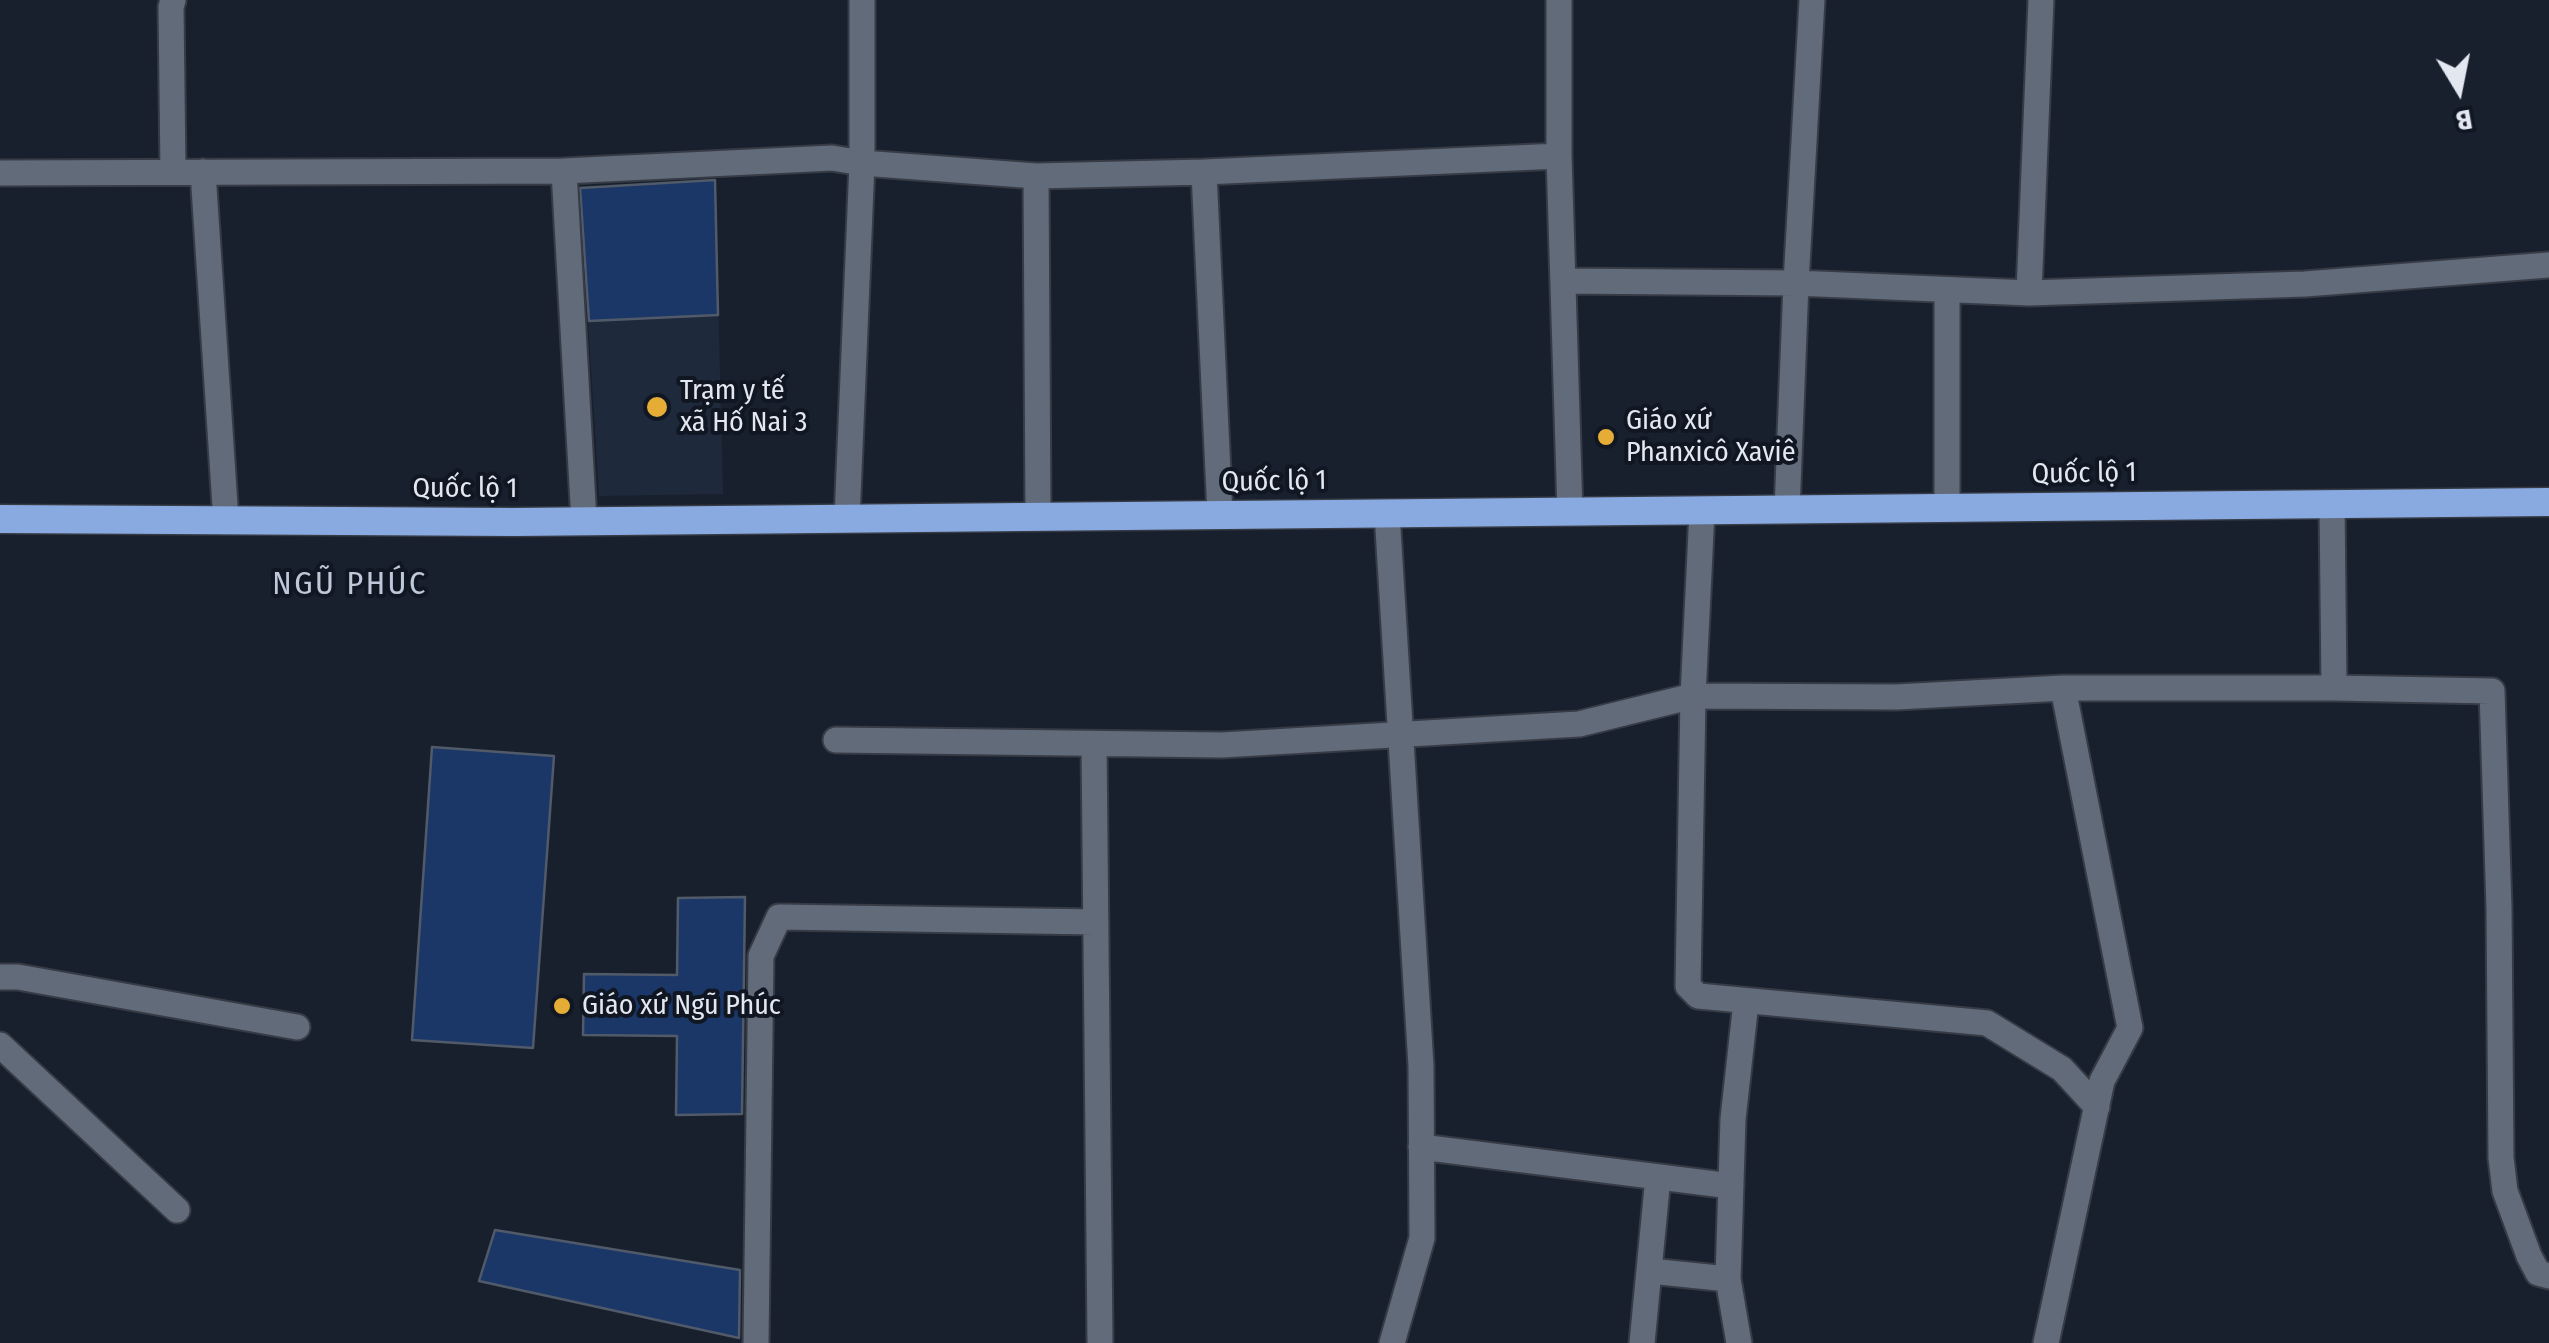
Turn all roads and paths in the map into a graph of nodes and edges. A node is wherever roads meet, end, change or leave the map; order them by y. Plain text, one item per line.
1 (173, 0) edge
2 (862, 0) edge
3 (1559, 0) edge
4 (1812, 0) edge
5 (2041, 0) edge
6 (1560, 156) junction
7 (862, 163) junction
8 (564, 171) junction
9 (173, 172) junction
10 (203, 172) junction
11 (1204, 172) junction
12 (0, 174) edge
13 (1036, 176) junction
14 (2549, 266) edge
15 (1563, 281) junction
16 (1796, 282) junction
17 (1947, 290) junction
18 (2029, 293) junction
19 (2549, 502) edge
20 (2332, 504) junction
21 (1947, 508) junction
22 (1787, 510) junction
23 (1702, 511) junction
24 (1570, 512) junction
25 (1387, 513) junction
26 (1220, 515) junction
27 (1038, 516) junction
28 (847, 518) junction
29 (0, 520) edge
30 (226, 521) junction
31 (584, 521) junction
32 (2063, 688) junction
33 (2334, 688) junction
34 (1693, 696) junction
35 (1401, 735) junction
36 (836, 740) dead end
37 (1094, 744) junction
38 (1096, 922) junction
39 (0, 977) edge
40 (1746, 1002) junction
41 (297, 1027) dead end
42 (0, 1045) edge
43 (2096, 1107) junction
44 (1421, 1148) junction
45 (1658, 1177) junction
46 (1731, 1186) junction
47 (177, 1210) dead end
48 (1650, 1270) junction
49 (2549, 1276) edge
50 (1728, 1280) junction
51 (1100, 1340) dead end
52 (756, 1343) edge
53 (1392, 1343) edge
54 (1642, 1343) edge
55 (1739, 1343) edge
56 (2046, 1343) edge

1 - 9 street
2 - 7 street
3 - 6 street
4 - 16 street
5 - 18 street
6 - 11 street
6 - 15 street
7 - 8 street
7 - 13 street
7 - 28 street
8 - 10 street
8 - 31 street
9 - 10 street
9 - 12 street
10 - 30 street
11 - 13 street
11 - 26 street
13 - 27 street
14 - 18 street
15 - 16 street
15 - 24 street
16 - 17 street
16 - 22 street
17 - 18 street
17 - 21 street
19 - 20 highway, Quốc lộ 1
20 - 21 highway, Quốc lộ 1
20 - 33 street
21 - 22 highway, Quốc lộ 1
22 - 23 highway, Quốc lộ 1
23 - 24 highway, Quốc lộ 1
23 - 34 street
24 - 25 highway, Quốc lộ 1
25 - 26 highway, Quốc lộ 1
25 - 35 street
26 - 27 highway, Quốc lộ 1
27 - 28 highway, Quốc lộ 1
28 - 31 highway, Quốc lộ 1
29 - 30 highway, Quốc lộ 1
30 - 31 highway, Quốc lộ 1
32 - 33 street
32 - 34 street
32 - 43 street
33 - 49 street
34 - 35 street
34 - 40 street
35 - 37 street
35 - 44 street
36 - 37 street
37 - 38 street
38 - 51 street
38 - 52 street
39 - 41 street
40 - 43 street
40 - 46 street
42 - 47 street
43 - 56 street
44 - 45 street
44 - 53 street
45 - 46 street
45 - 48 street
46 - 50 street
48 - 50 street
48 - 54 street
50 - 55 street

